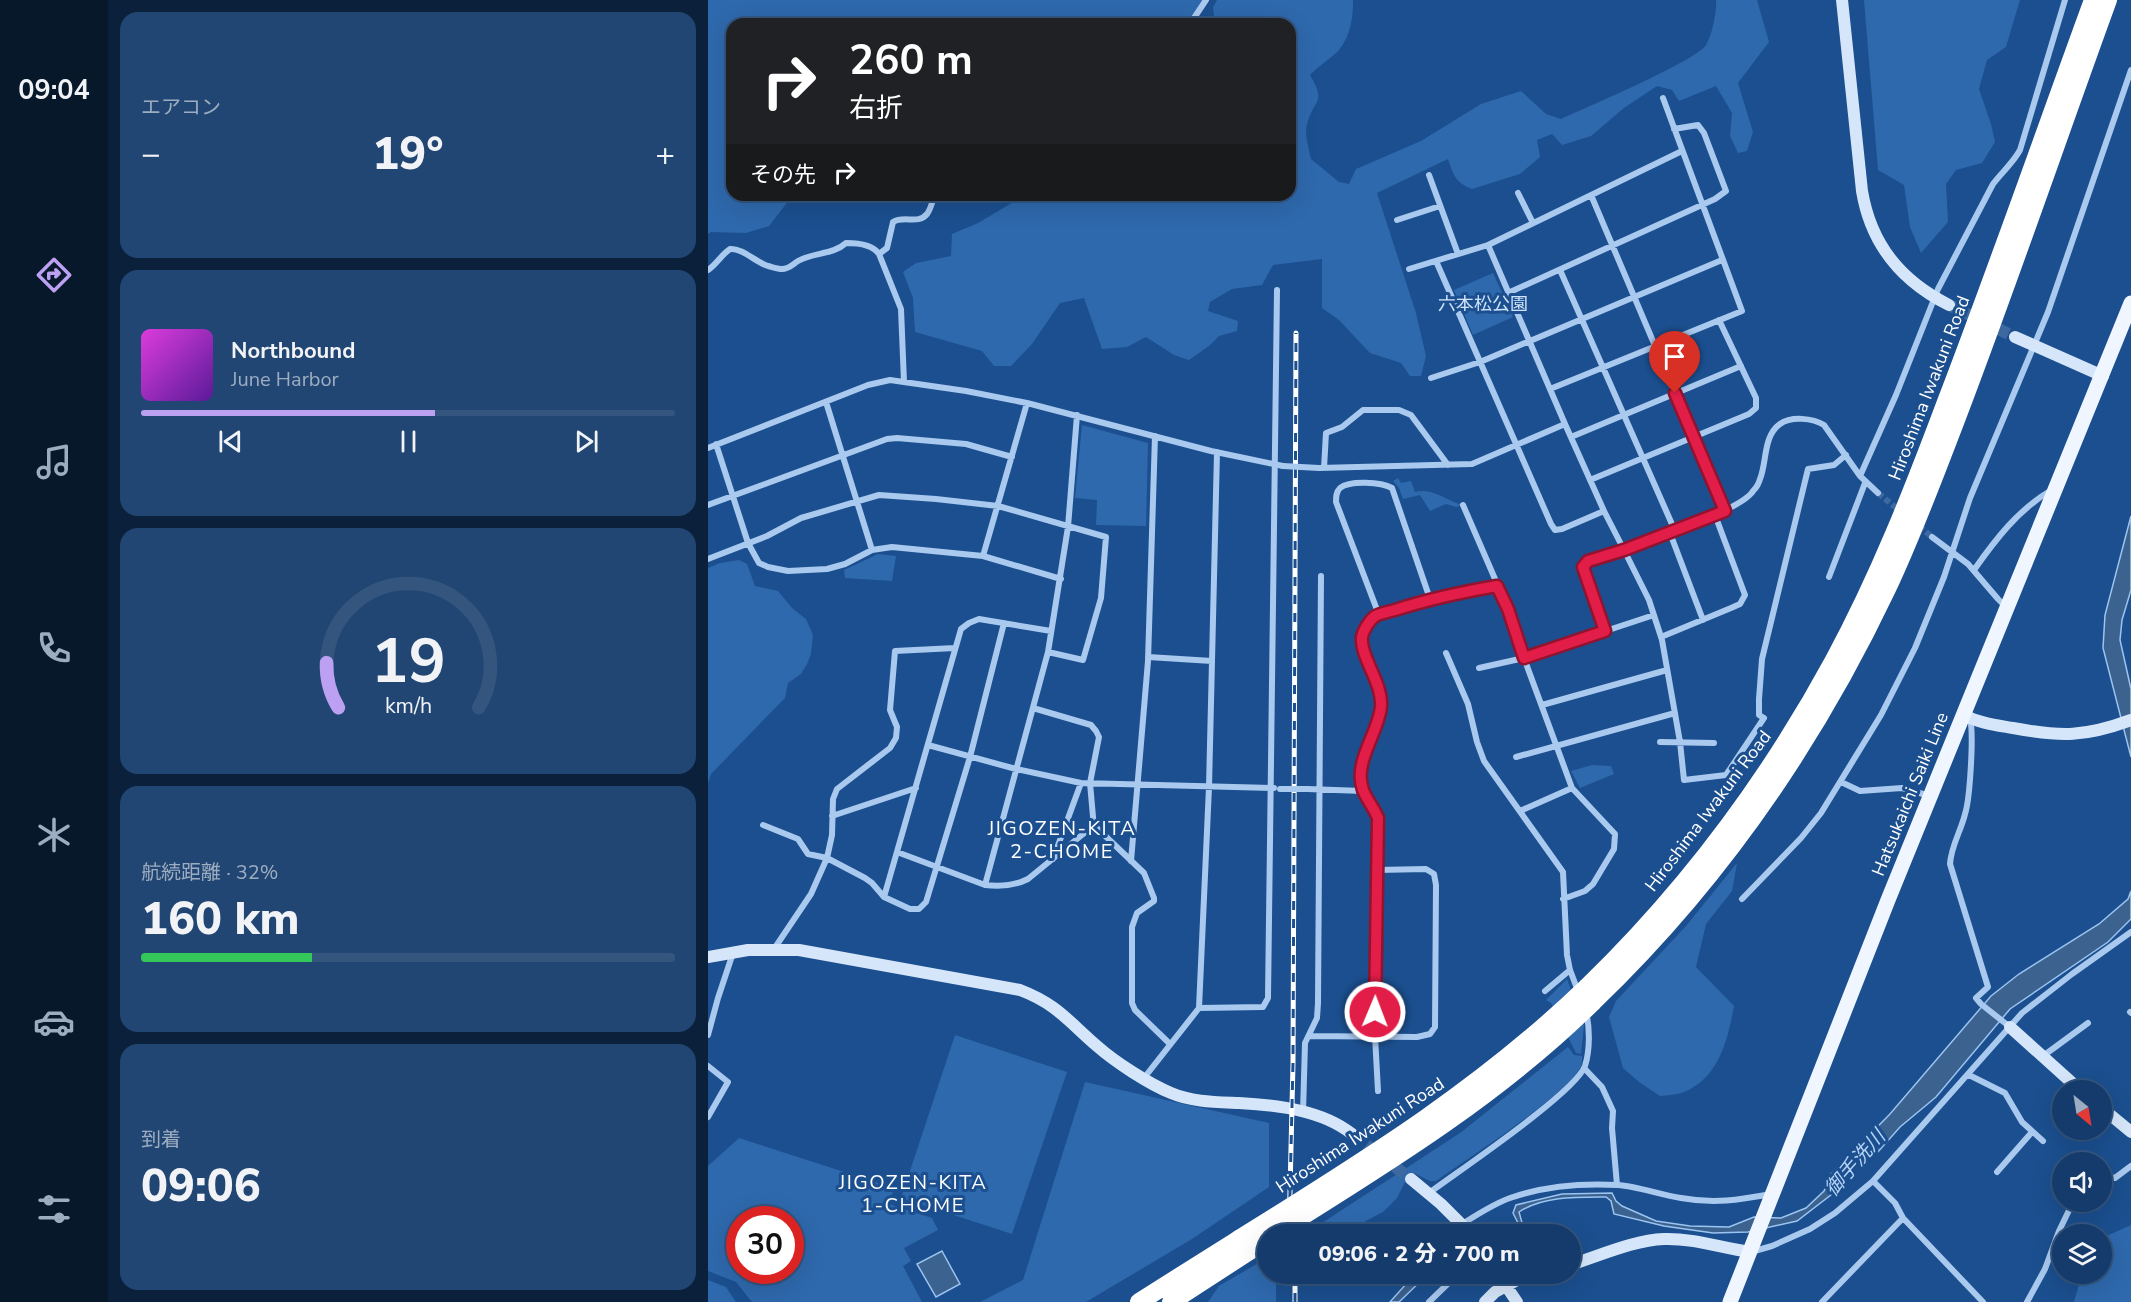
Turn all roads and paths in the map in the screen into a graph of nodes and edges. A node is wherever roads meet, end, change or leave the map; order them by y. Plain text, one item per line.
1 (1206, 0) edge
2 (1842, 0) edge
3 (2065, 0) edge
4 (2093, 0) edge
5 (2108, 0) edge
6 (1194, 18) edge
7 (2131, 70) edge
8 (1663, 98) dead end
9 (1674, 129) junction
10 (1682, 151) junction
11 (1429, 176) dead end
12 (1518, 193) dead end
13 (1591, 195) junction
14 (933, 201) edge
15 (1702, 205) junction
16 (1440, 206) junction
17 (1397, 220) dead end
18 (1533, 223) junction
19 (1488, 245) junction
20 (1612, 246) junction
21 (879, 254) junction
22 (1458, 254) junction
23 (1722, 260) junction
24 (1436, 261) junction
25 (1409, 269) dead end
26 (708, 270) edge
27 (1560, 270) junction
28 (1277, 290) dead end
29 (1508, 293) junction
30 (1634, 297) junction
31 (1935, 298) junction
32 (2131, 303) edge
33 (1949, 304) tunnel mouth
34 (1582, 319) junction
35 (1719, 320) junction
36 (2015, 337) tunnel mouth
37 (1529, 341) junction
38 (1655, 346) junction
39 (2034, 346) junction
40 (1480, 362) junction
41 (1741, 366) junction
42 (1603, 368) junction
43 (2103, 376) junction
44 (1431, 378) dead end
45 (904, 382) junction
46 (1550, 389) junction
47 (1675, 393) junction
48 (826, 402) junction
49 (1027, 403) junction
50 (1624, 414) junction
51 (1077, 415) junction
52 (1565, 424) junction
53 (1155, 436) junction
54 (1571, 436) junction
55 (1693, 437) junction
56 (716, 444) junction
57 (1517, 445) junction
58 (708, 448) edge
59 (1217, 452) junction
60 (1846, 455) junction
61 (843, 456) junction
62 (1012, 457) junction
63 (1642, 458) junction
64 (1274, 464) junction
65 (1448, 465) junction
66 (1321, 468) junction
67 (1860, 476) junction
68 (1590, 480) junction
69 (1865, 483) junction
70 (2057, 488) junction
71 (1878, 493) tunnel mouth
72 (733, 496) junction
73 (857, 501) junction
74 (708, 505) edge
75 (1463, 505) dead end
76 (998, 506) junction
77 (1604, 511) junction
78 (1725, 511) junction
79 (1715, 515) junction
80 (1068, 527) junction
81 (1672, 532) junction
82 (1932, 537) tunnel mouth
83 (748, 543) junction
84 (872, 550) junction
85 (1624, 550) junction
86 (1952, 552) junction
87 (983, 556) junction
88 (708, 559) edge
89 (1974, 570) junction
90 (1321, 576) dead end
91 (1829, 578) dead end
92 (1061, 579) junction
93 (1497, 586) junction
94 (1430, 598) junction
95 (2008, 608) junction
96 (1379, 615) junction
97 (1654, 615) junction
98 (1703, 620) junction
99 (1004, 623) junction
100 (1052, 631) junction
101 (1605, 631) junction
102 (1661, 637) junction
103 (956, 648) junction
104 (1048, 652) junction
105 (1446, 653) dead end
106 (1148, 657) junction
107 (1524, 658) junction
108 (1212, 661) junction
109 (1479, 668) dead end
110 (1668, 670) junction
111 (1542, 705) junction
112 (1033, 708) junction
113 (1675, 713) junction
114 (1967, 717) junction
115 (2131, 720) edge
116 (1660, 742) dead end
117 (1680, 742) junction
118 (1714, 743) dead end
119 (928, 745) junction
120 (1556, 746) junction
121 (970, 757) junction
122 (1515, 757) dead end
123 (1016, 769) junction
124 (1081, 783) junction
125 (1090, 783) junction
126 (1840, 783) junction
127 (1138, 785) junction
128 (1209, 787) junction
129 (916, 788) junction
130 (1272, 788) junction
131 (1572, 788) junction
132 (1320, 789) junction
133 (1363, 791) junction
134 (1930, 796) junction
135 (1520, 811) junction
136 (832, 816) junction
137 (763, 825) dead end
138 (1094, 828) junction
139 (897, 852) junction
140 (827, 858) junction
141 (1053, 859) junction
142 (1131, 861) junction
143 (937, 867) junction
144 (1377, 870) junction
145 (986, 885) junction
146 (884, 897) junction
147 (1563, 899) junction
148 (1742, 899) dead end
149 (2131, 932) edge
150 (774, 949) junction
151 (733, 952) junction
152 (708, 957) edge
153 (1570, 970) junction
154 (1545, 991) dead end
155 (1590, 994) junction
156 (1199, 1008) junction
157 (2088, 1023) dead end
158 (2007, 1024) junction
159 (708, 1035) edge
160 (1309, 1036) junction
161 (1375, 1036) junction
162 (1170, 1044) junction
163 (2042, 1056) junction
164 (708, 1066) edge
165 (1584, 1068) junction
166 (1969, 1075) junction
167 (1144, 1078) junction
168 (2069, 1080) edge
169 (1378, 1091) dead end
170 (1303, 1113) junction
171 (2112, 1116) edge
172 (708, 1117) edge
173 (2032, 1132) junction
174 (2131, 1132) edge
175 (1352, 1134) tunnel mouth
176 (2043, 1141) dead end
177 (2131, 1166) edge
178 (1997, 1172) dead end
179 (2112, 1178) edge
180 (1411, 1179) tunnel mouth
181 (1873, 1181) junction
182 (1617, 1185) junction
183 (1429, 1193) junction
184 (1772, 1196) junction
185 (2068, 1212) edge
186 (1903, 1218) junction
187 (1290, 1224) edge
188 (1461, 1224) edge
189 (1471, 1224) edge
190 (1257, 1242) edge
191 (1243, 1245) junction
192 (1750, 1252) junction
193 (1581, 1262) edge
194 (1179, 1276) junction
195 (1448, 1284) edge
196 (1510, 1284) edge
197 (1506, 1286) junction
198 (1124, 1302) edge
199 (1139, 1302) edge
200 (1171, 1302) edge
201 (1429, 1302) edge
202 (1485, 1302) edge
203 (1517, 1302) edge
204 (1730, 1302) edge
205 (1821, 1302) edge
206 (1983, 1302) edge
207 (2027, 1302) edge

1 - 6 street
2 - 31 street
3 - 31 street
4 - 155 highway, Hiroshima Iwakuni Road
5 - 155 highway, Hiroshima Iwakuni Road
7 - 39 street
8 - 9 street
9 - 10 street
9 - 15 street
10 - 13 street
10 - 15 street
11 - 16 street
12 - 18 street
13 - 18 street
13 - 20 street
14 - 21 street
15 - 20 street
15 - 23 street
16 - 17 street
16 - 22 street
18 - 19 street
19 - 22 street
19 - 29 street
20 - 27 street
20 - 30 street
21 - 26 street
21 - 45 street
22 - 24 street
23 - 30 street
23 - 35 street
24 - 25 street
24 - 40 street
27 - 29 street
27 - 34 street
28 - 64 street
29 - 37 street
30 - 34 street
30 - 38 street
31 - 33 street
31 - 67 street
32 - 43 main road, Hatsukaichi Saiki Line
34 - 37 street
34 - 42 street
35 - 38 street
35 - 41 street
36 - 39 street
37 - 40 street
37 - 46 street
38 - 42 street
38 - 47 street
39 - 43 street
39 - 86 street
40 - 44 street
40 - 57 street
41 - 47 street
41 - 55 street
42 - 46 street
42 - 50 street
43 - 70 main road, Hatsukaichi Saiki Line
45 - 48 street
45 - 49 street
46 - 52 street
47 - 50 street
47 - 55 street
48 - 56 street
48 - 61 street
49 - 51 street
49 - 62 street
50 - 54 street
50 - 63 street
51 - 53 street
51 - 80 street
52 - 54 street
52 - 57 street
53 - 59 street
53 - 106 street
54 - 68 street
55 - 63 street
55 - 78 street
56 - 58 street
56 - 72 street
57 - 65 street
57 - 77 street
59 - 64 street
59 - 108 street
60 - 67 street
60 - 78 street
60 - 117 street
61 - 62 street
61 - 72 street
61 - 73 street
62 - 76 street
63 - 68 street
63 - 81 street
64 - 66 street, bridge
64 - 130 street
65 - 66 street
65 - 66 street
67 - 69 street
68 - 77 street
69 - 71 street
69 - 91 street
70 - 89 street
70 - 95 main road, Hatsukaichi Saiki Line
72 - 74 street
72 - 83 street
73 - 76 street
73 - 83 street
73 - 84 street
75 - 93 street
76 - 80 street
76 - 87 street
77 - 85 street
78 - 79 street
79 - 81 street
79 - 98 street
80 - 92 street
80 - 104 street
81 - 85 street
81 - 98 street
82 - 86 street
83 - 84 street
83 - 88 street
84 - 87 street
85 - 97 street
85 - 101 street
86 - 89 street
86 - 126 street
87 - 92 street
89 - 95 street
90 - 132 street
92 - 100 street
93 - 94 street
93 - 107 street
94 - 96 street
94 - 96 street
95 - 114 main road, Hatsukaichi Saiki Line
96 - 133 street
97 - 101 street
97 - 102 street
98 - 102 street
99 - 100 street
99 - 103 street
99 - 121 street
100 - 104 street
101 - 107 street
102 - 110 street
103 - 119 street
103 - 136 street
104 - 112 street
105 - 135 street
106 - 108 street
106 - 127 street
107 - 109 street
107 - 111 street
108 - 128 street
110 - 111 street
110 - 113 street
111 - 120 street
112 - 123 street
112 - 125 street
113 - 117 street
113 - 120 street
114 - 115 street
114 - 134 main road, Hatsukaichi Saiki Line
114 - 158 street
116 - 117 street
117 - 118 street
119 - 121 street
119 - 129 street
120 - 122 street
120 - 131 street
121 - 123 street
121 - 143 street
123 - 124 street
123 - 145 street
124 - 125 street
124 - 141 street
125 - 127 street
125 - 138 street
126 - 134 street
126 - 148 street
127 - 128 street
127 - 142 street
128 - 130 street
128 - 156 street
129 - 136 street
129 - 139 street
130 - 132 street, bridge
130 - 156 street
131 - 135 street
131 - 147 street
132 - 133 street
132 - 160 street
133 - 144 street
134 - 184 main road, Hatsukaichi Saiki Line
135 - 147 street
136 - 140 street
137 - 140 street
138 - 141 street
138 - 142 street
139 - 143 street
139 - 146 street
140 - 146 street
140 - 150 street
141 - 145 street
142 - 162 street
143 - 145 street
143 - 146 street
144 - 161 street
144 - 161 street
147 - 153 street
149 - 158 street
150 - 151 street
150 - 167 street
151 - 152 street
151 - 159 street
153 - 154 street
153 - 165 street
155 - 187 highway, Hiroshima Iwakuni Road, bridge
155 - 191 highway, Hiroshima Iwakuni Road, bridge
156 - 162 street
157 - 163 street
158 - 163 street
158 - 166 street
160 - 161 street
160 - 170 street
161 - 169 street
162 - 167 street
163 - 168 street
164 - 172 street
165 - 182 street
165 - 183 street
166 - 173 street
166 - 181 street
167 - 170 street
170 - 175 street
171 - 174 street
173 - 176 street
173 - 178 street
177 - 179 street
180 - 183 street
181 - 186 street
181 - 192 street
182 - 184 street
182 - 189 street
183 - 188 street
184 - 192 main road, Hatsukaichi Saiki Line
185 - 207 street
186 - 205 street
186 - 206 street
190 - 191 highway, Hiroshima Iwakuni Road
191 - 194 highway, Hiroshima Iwakuni Road
191 - 200 highway, Hiroshima Iwakuni Road
192 - 193 street
192 - 204 main road, Hatsukaichi Saiki Line
194 - 198 highway
194 - 199 highway, Hiroshima Iwakuni Road
195 - 201 street
196 - 197 street
197 - 202 street
197 - 203 street

